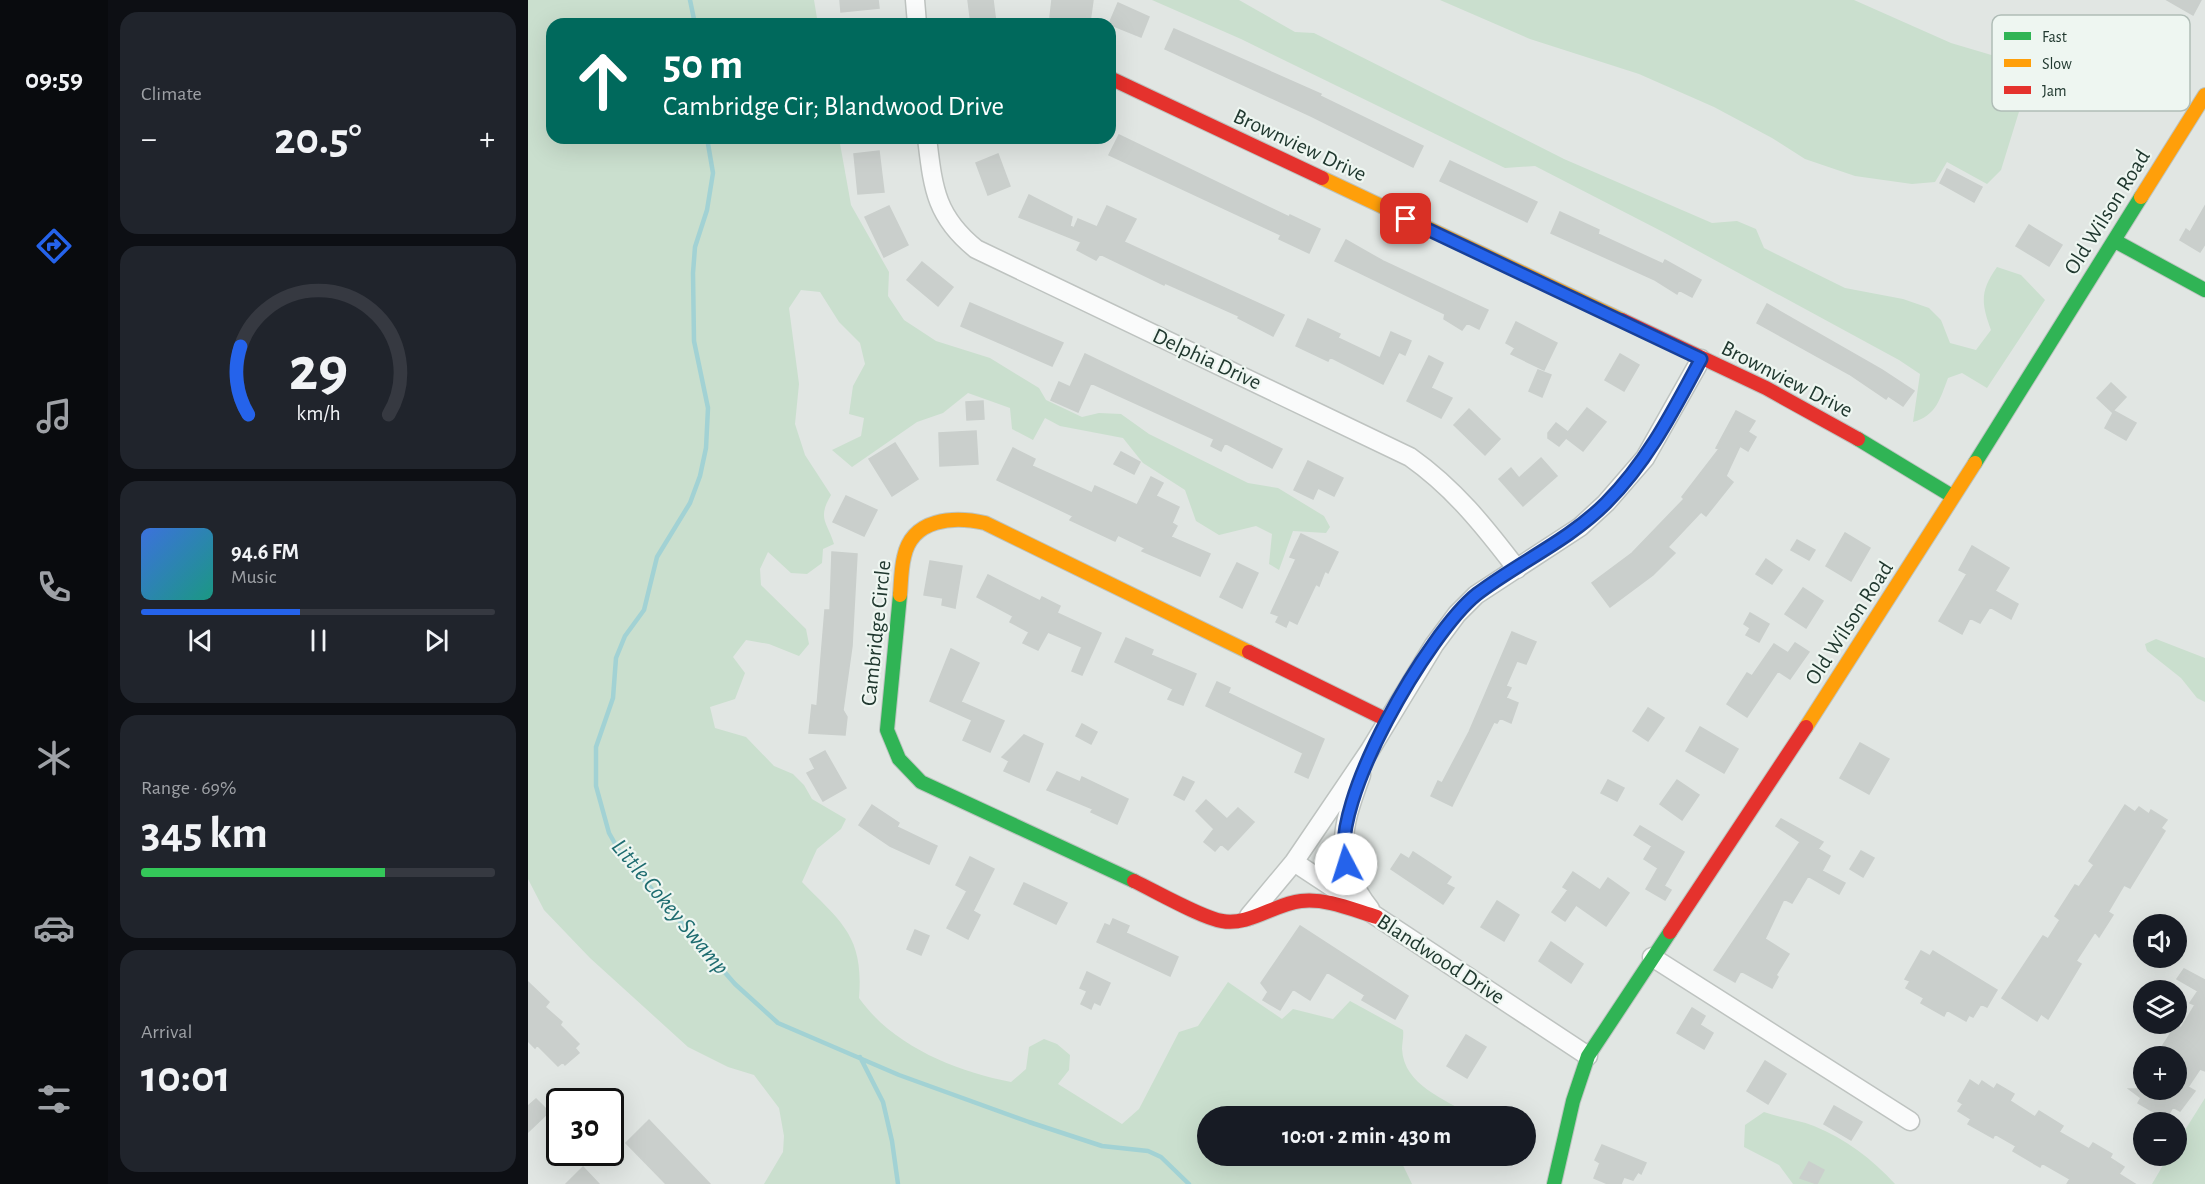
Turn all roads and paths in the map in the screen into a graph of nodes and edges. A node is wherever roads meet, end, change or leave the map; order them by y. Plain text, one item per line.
1 (915, 0) edge
2 (916, 18) edge
3 (1116, 81) edge
4 (2205, 95) edge
5 (928, 144) edge
6 (2115, 241) junction
7 (2205, 290) edge
8 (1701, 359) junction
9 (1952, 496) junction
10 (1517, 569) junction
11 (1387, 720) junction
12 (1370, 750) junction
13 (1294, 862) junction
14 (1377, 917) junction
15 (1247, 918) junction
16 (1652, 957) junction
17 (1588, 1056) junction
18 (1910, 1121) dead end
19 (1554, 1184) edge

1 - 2 street
3 - 8 street, Brownview Drive
4 - 6 street, Old Wilson Road
5 - 10 street, Delphia Drive
6 - 7 street
6 - 9 street, Old Wilson Road
8 - 9 street, Brownview Drive
8 - 10 street
9 - 16 street, Old Wilson Road
10 - 11 street
11 - 12 street
11 - 15 street, Cambridge Circle
12 - 13 street
12 - 14 street
13 - 14 street, Blandwood Drive
13 - 15 street
14 - 15 street, Cambridge Circle
14 - 17 street, Blandwood Drive
16 - 17 street, Old Wilson Road
16 - 18 street
17 - 19 street, Old Wilson Road

